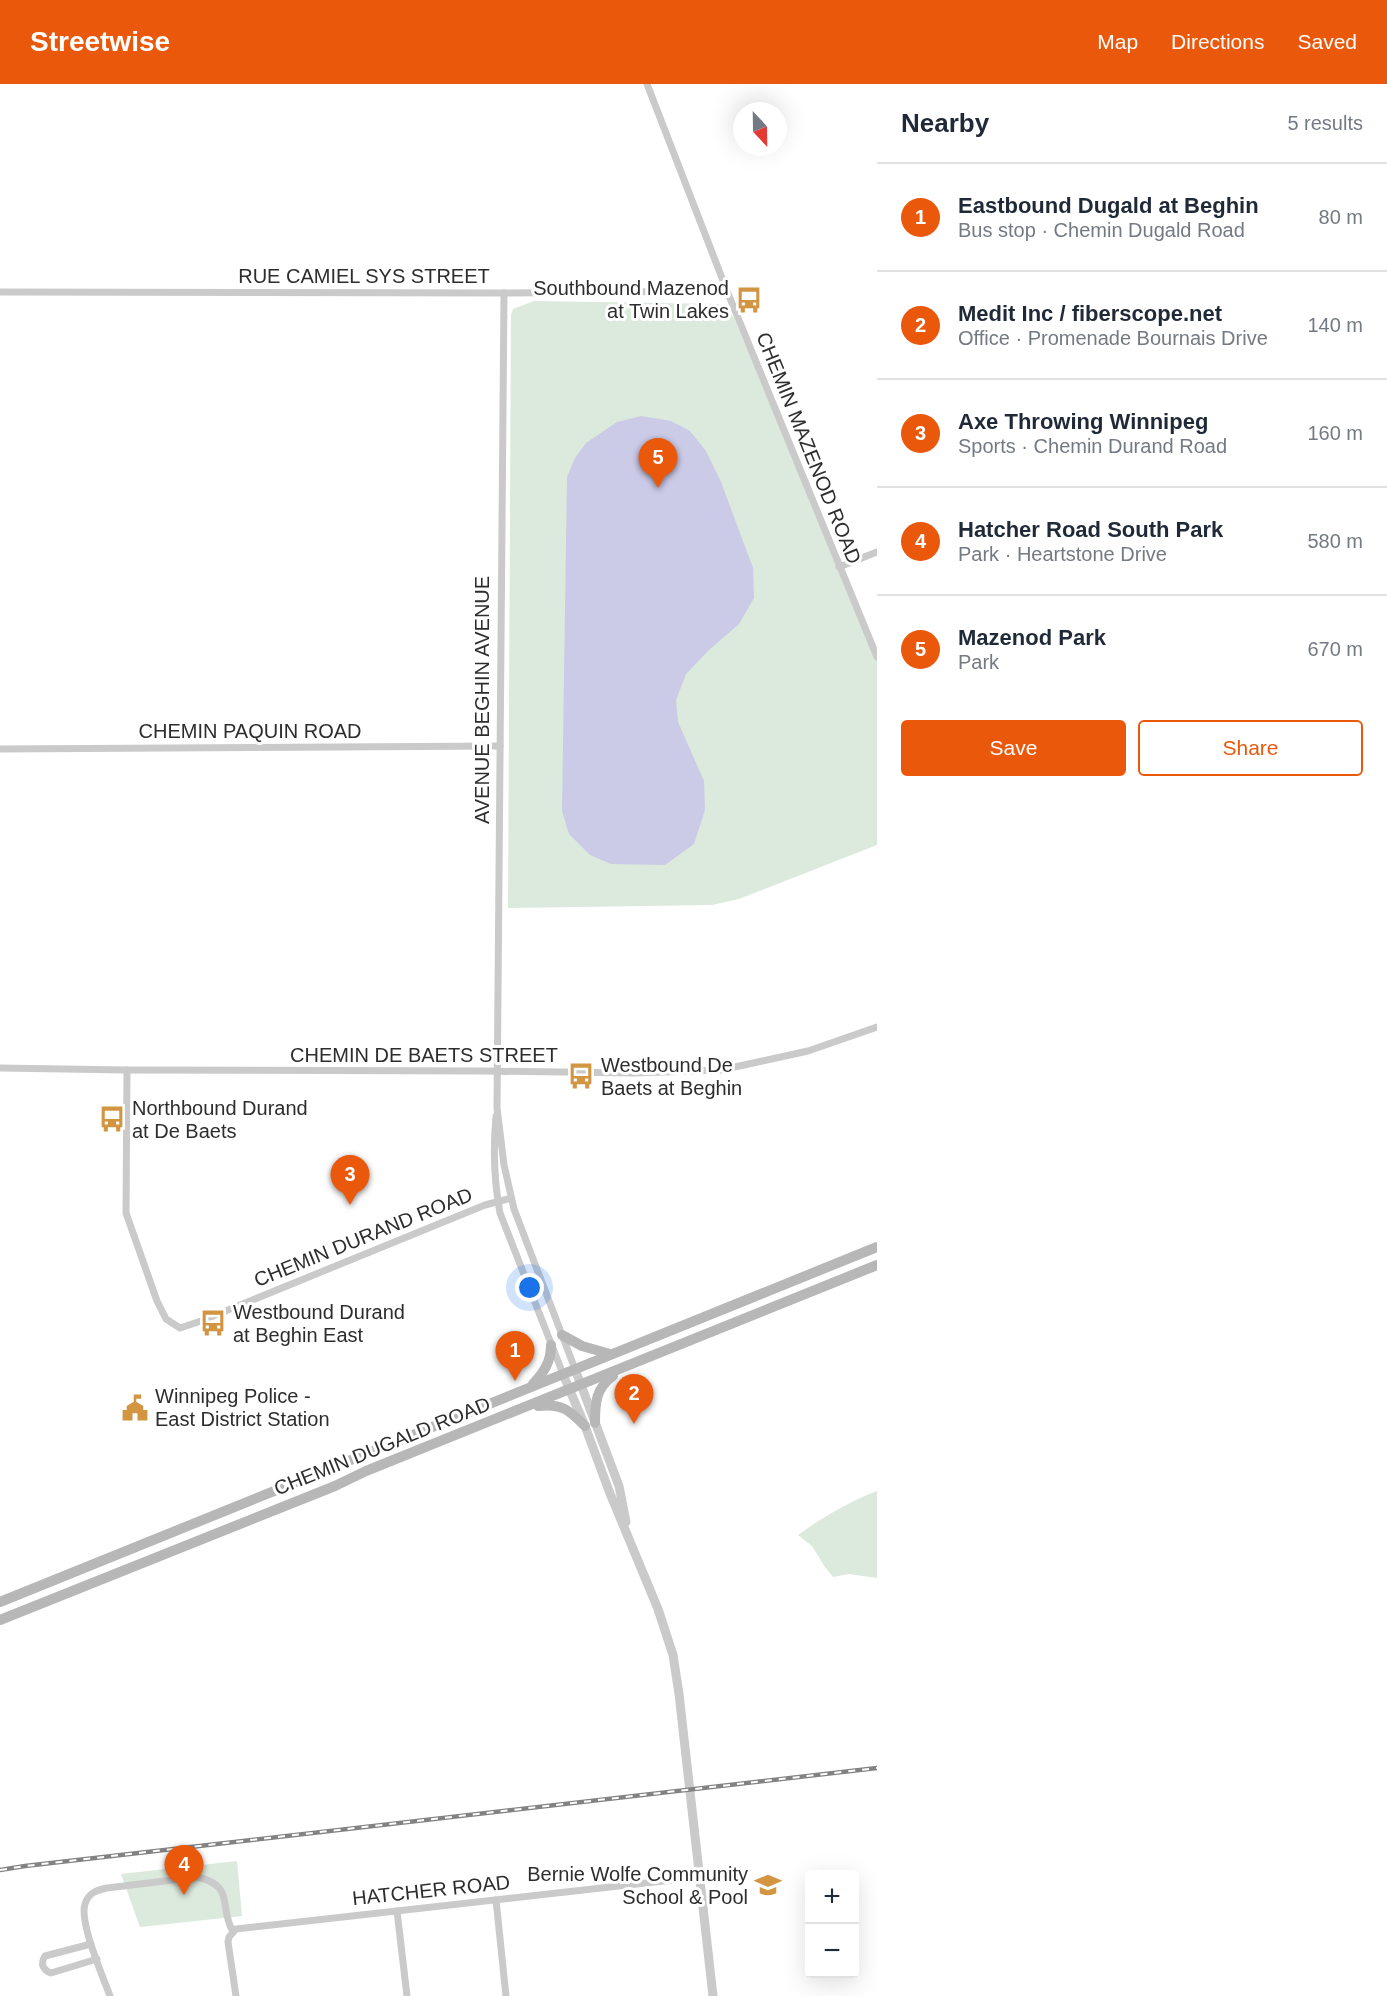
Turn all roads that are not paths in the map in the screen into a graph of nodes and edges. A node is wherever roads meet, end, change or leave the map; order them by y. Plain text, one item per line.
1 (647, 84) edge
2 (727, 291) junction
3 (0, 292) edge
4 (504, 293) junction
5 (877, 552) edge
6 (839, 567) junction
7 (877, 657) edge
8 (500, 746) junction
9 (0, 749) edge
10 (877, 1027) edge
11 (0, 1068) edge
12 (127, 1070) junction
13 (498, 1071) junction
14 (497, 1108) junction
15 (511, 1198) junction
16 (498, 1201) junction
17 (877, 1247) edge
18 (877, 1265) edge
19 (562, 1335) junction
20 (551, 1345) junction
21 (611, 1354) junction
22 (575, 1369) junction
23 (621, 1370) junction
24 (563, 1374) junction
25 (574, 1387) junction
26 (528, 1388) junction
27 (526, 1407) junction
28 (590, 1424) junction
29 (0, 1602) edge
30 (0, 1620) edge
31 (699, 1877) junction
32 (496, 1900) junction
33 (397, 1911) junction
34 (233, 1932) junction
35 (92, 1944) junction
36 (97, 1959) junction
37 (110, 1996) edge
38 (237, 1996) edge
39 (407, 1996) edge
40 (506, 1996) edge
41 (713, 1996) edge

1 - 2 street, CHEMIN MAZENOD ROAD
2 - 4 street, RUE CAMIEL SYS STREET
2 - 6 street, CHEMIN MAZENOD ROAD
3 - 4 street, RUE CAMIEL SYS STREET
4 - 8 street, AVENUE BEGHIN AVENUE
5 - 6 street
6 - 7 street, CHEMIN MAZENOD ROAD
8 - 9 street, CHEMIN PAQUIN ROAD
8 - 13 street, AVENUE BEGHIN AVENUE
10 - 13 street, CHEMIN DE BAETS STREET
11 - 12 street, CHEMIN DE BAETS STREET
12 - 13 street, CHEMIN DE BAETS STREET
12 - 16 street, CHEMIN DURAND ROAD
13 - 14 street, AVENUE BEGHIN AVENUE
14 - 15 street, AVENUE BEGHIN AVENUE
14 - 16 street, AVENUE BEGHIN AVENUE
15 - 16 street, CHEMIN DURAND ROAD
15 - 19 street, AVENUE BEGHIN AVENUE
16 - 20 street, AVENUE BEGHIN AVENUE
17 - 21 main road, CHEMIN DUGALD ROAD
18 - 23 main road, CHEMIN DUGALD ROAD
19 - 21 main road
19 - 22 street, AVENUE BEGHIN AVENUE
20 - 24 street, AVENUE BEGHIN AVENUE
20 - 26 main road
21 - 22 main road, CHEMIN DUGALD ROAD
22 - 24 main road, CHEMIN DUGALD ROAD
22 - 25 street, AVENUE BEGHIN AVENUE
23 - 25 main road, CHEMIN DUGALD ROAD
23 - 28 main road
24 - 25 street, AVENUE BEGHIN AVENUE
24 - 26 main road, CHEMIN DUGALD ROAD
25 - 27 main road, CHEMIN DUGALD ROAD
25 - 28 street
26 - 29 main road, CHEMIN DUGALD ROAD
27 - 28 main road
27 - 30 main road, CHEMIN DUGALD ROAD
28 - 31 street
31 - 32 street, HATCHER ROAD
31 - 41 street
32 - 33 street, HATCHER ROAD
32 - 40 street
33 - 34 street, HATCHER ROAD
33 - 39 street
34 - 35 street
34 - 38 street
35 - 36 street
35 - 36 street
36 - 37 street

